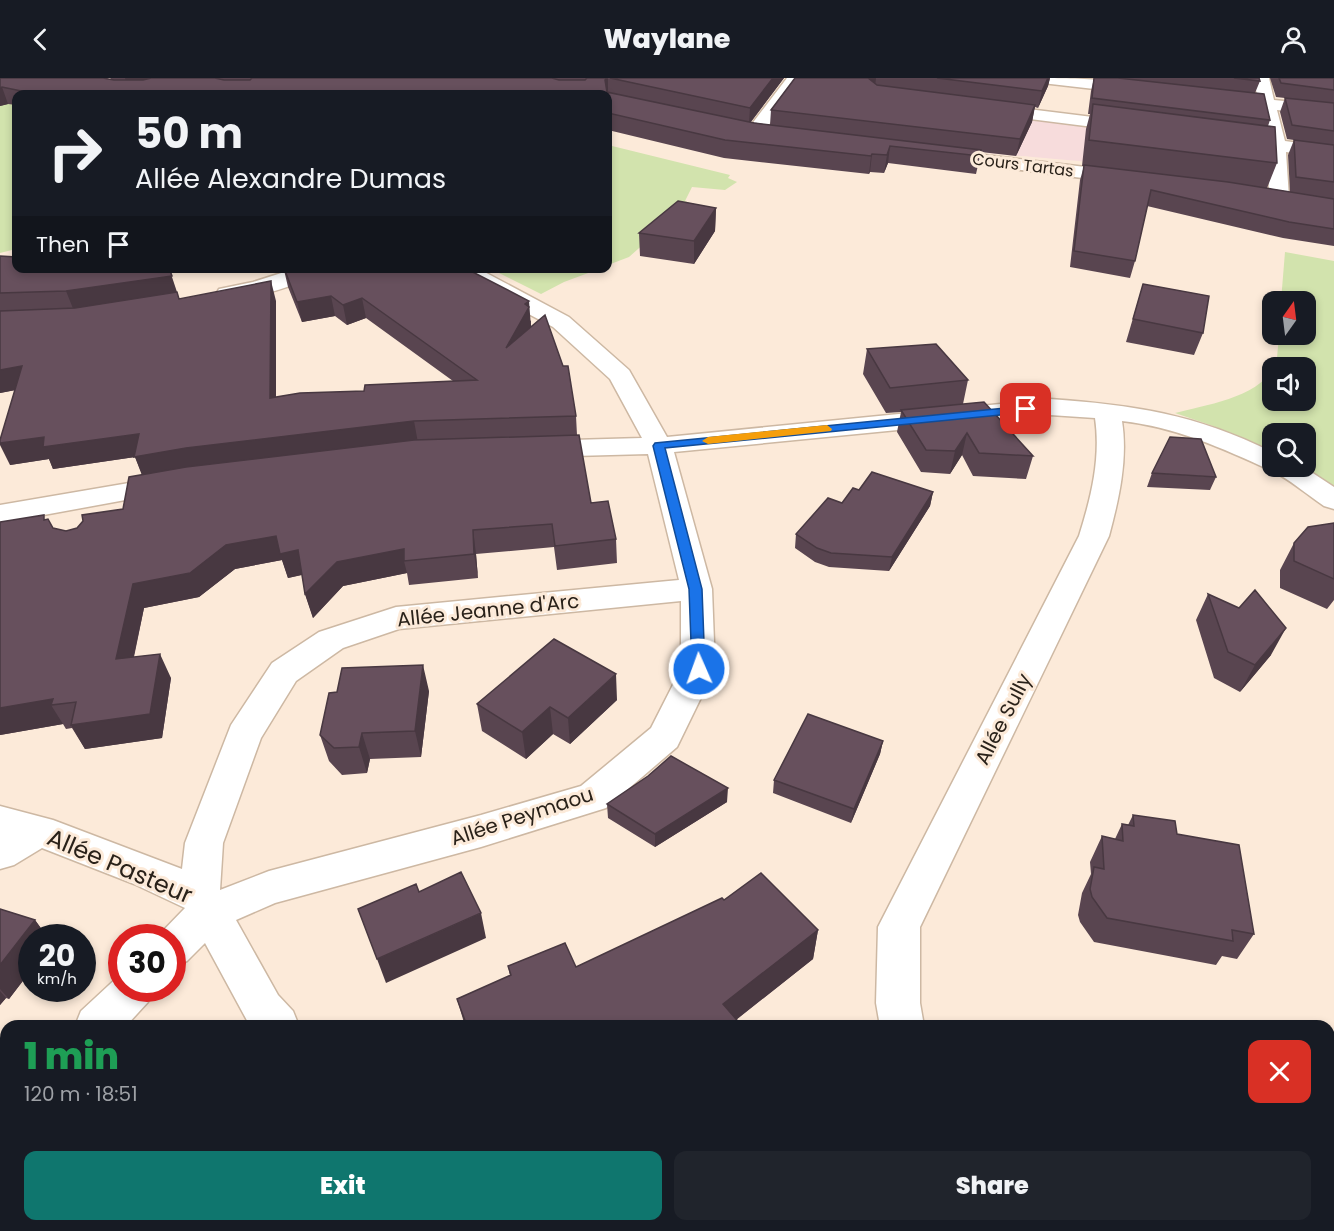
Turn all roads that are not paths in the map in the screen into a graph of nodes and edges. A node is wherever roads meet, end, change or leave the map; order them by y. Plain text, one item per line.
1 (795, 78) edge
2 (1042, 78) edge
3 (1260, 78) edge
4 (1159, 91) edge
5 (1205, 97) edge
6 (1266, 103) junction
7 (969, 106) edge
8 (1334, 111) edge
9 (1147, 129) edge
10 (776, 136) edge
11 (1218, 138) edge
12 (1277, 145) junction
13 (914, 152) edge
14 (1334, 153) edge
15 (1143, 179) edge
16 (1257, 194) edge
17 (1279, 198) junction
18 (1301, 203) edge
19 (305, 273) edge
20 (469, 273) edge
21 (210, 297) edge
22 (1107, 411) junction
23 (659, 446) junction
24 (510, 450) edge
25 (1262, 457) edge
26 (1299, 477) edge
27 (194, 480) edge
28 (1334, 500) edge
29 (0, 514) edge
30 (696, 589) junction
31 (0, 821) edge
32 (39, 831) junction
33 (0, 853) edge
34 (205, 904) junction
35 (186, 929) edge
36 (120, 1002) edge
37 (103, 1020) edge
38 (273, 1020) edge
39 (901, 1020) edge

1 - 10 street
2 - 4 street
3 - 6 street
5 - 6 street
6 - 8 street
6 - 12 street
7 - 9 street
11 - 12 street
12 - 14 street
12 - 17 street
13 - 15 street, Cours Tartas
16 - 17 street
17 - 18 street
19 - 21 street
20 - 23 street, Allée Peymaou
22 - 23 street
22 - 25 street
22 - 39 street, Allée Sully
23 - 24 street
23 - 30 street, Allée Peymaou
26 - 28 street
27 - 29 street
30 - 34 street, Allée Peymaou
30 - 34 street, Allée Jeanne d'Arc
31 - 32 street, Allée Pasteur
32 - 33 street
32 - 34 street, Allée Pasteur
34 - 35 street
34 - 38 street, Allée Pasteur
36 - 37 street

